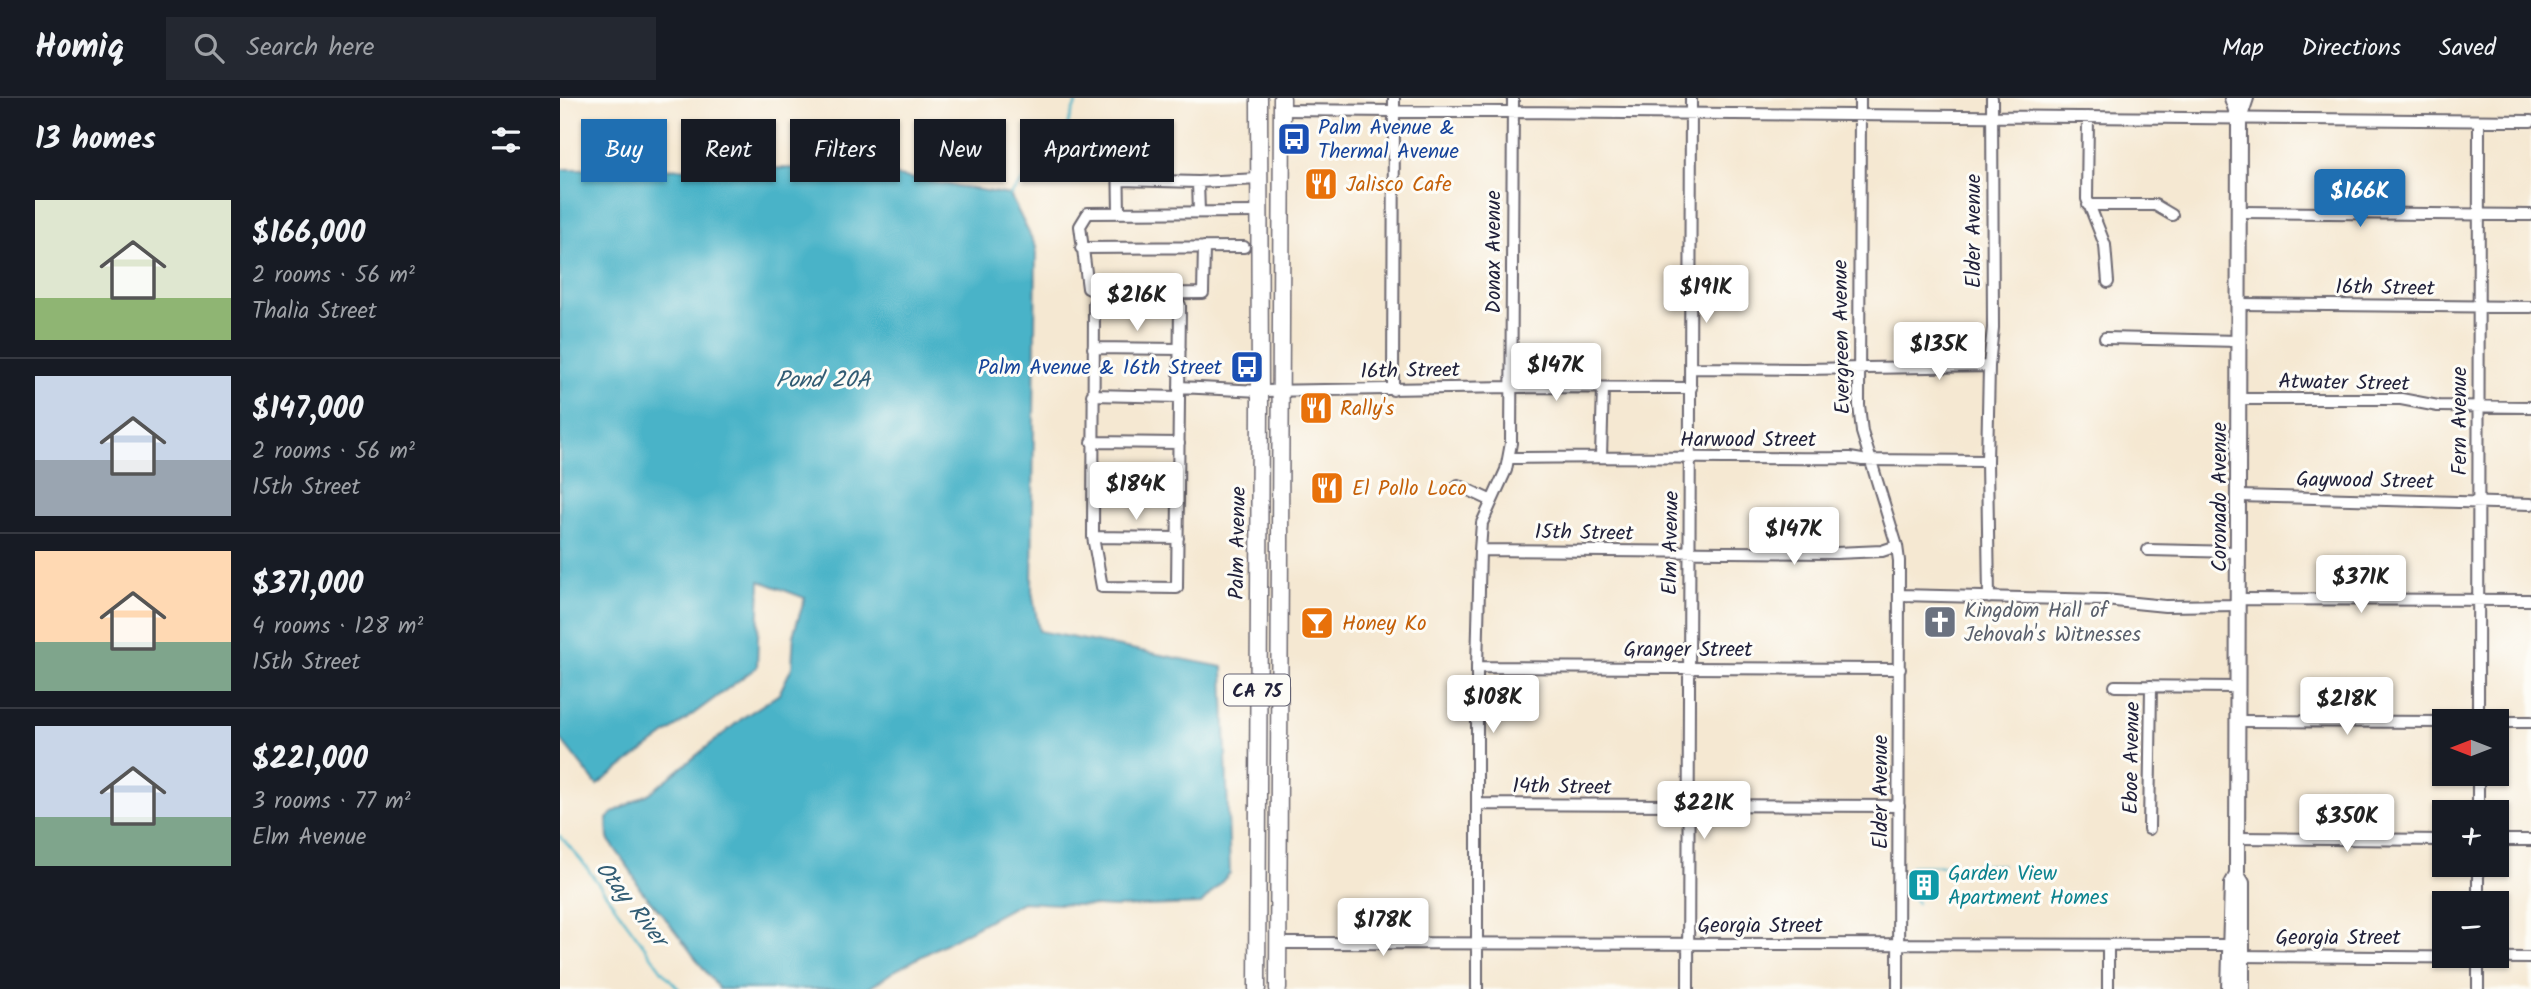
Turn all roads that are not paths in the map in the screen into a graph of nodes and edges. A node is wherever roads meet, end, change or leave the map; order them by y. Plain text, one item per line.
1 (1259, 98) edge
2 (1394, 98) edge
3 (1513, 98) edge
4 (1691, 98) edge
5 (1860, 98) edge
6 (1992, 98) edge
7 (2232, 98) edge
8 (2245, 98) edge
9 (1282, 104) edge
10 (1394, 111) junction
11 (1513, 112) junction
12 (1691, 114) junction
13 (1860, 115) junction
14 (1992, 117) junction
15 (2088, 117) junction
16 (2239, 119) junction
17 (2479, 121) junction
18 (2531, 121) edge
19 (1259, 178) junction
20 (1174, 181) edge
21 (1120, 182) edge
22 (1198, 182) junction
23 (2088, 205) junction
24 (1199, 212) junction
25 (1260, 212) junction
26 (2239, 212) junction
27 (1118, 213) junction
28 (2172, 215) dead end
29 (2479, 215) junction
30 (2531, 215) edge
31 (1204, 247) junction
32 (1244, 247) dead end
33 (1082, 248) junction
34 (2108, 282) dead end
35 (2239, 304) junction
36 (2479, 307) junction
37 (2531, 307) edge
38 (2105, 338) dead end
39 (2239, 341) junction
40 (1093, 348) junction
41 (1180, 349) junction
42 (1989, 366) junction
43 (1859, 367) junction
44 (1691, 368) junction
45 (1512, 387) junction
46 (1603, 388) junction
47 (1691, 388) junction
48 (1282, 390) junction
49 (1393, 390) junction
50 (1260, 391) junction
51 (1179, 393) junction
52 (1092, 395) junction
53 (2240, 399) junction
54 (2531, 407) edge
55 (2479, 408) junction
56 (1092, 442) junction
57 (1179, 443) junction
58 (1601, 456) junction
59 (1510, 458) junction
60 (1691, 459) junction
61 (1871, 460) junction
62 (1987, 461) junction
63 (1458, 485) dead end
64 (1093, 490) junction
65 (1178, 492) junction
66 (2239, 496) junction
67 (1492, 501) junction
68 (2479, 502) junction
69 (2531, 504) edge
70 (1093, 537) junction
71 (1178, 538) junction
72 (1897, 546) junction
73 (1480, 550) junction
74 (2148, 550) dead end
75 (1690, 552) junction
76 (2239, 552) junction
77 (1900, 595) junction
78 (1989, 598) junction
79 (2479, 600) junction
80 (2531, 600) edge
81 (2239, 602) junction
82 (1477, 667) junction
83 (1689, 668) junction
84 (1900, 669) junction
85 (2115, 686) dead end
86 (2151, 686) junction
87 (2238, 687) junction
88 (2479, 709) edge
89 (2238, 721) junction
90 (2432, 722) edge
91 (2510, 722) edge
92 (2531, 722) edge
93 (1477, 804) junction
94 (1688, 806) junction
95 (1899, 806) junction
96 (2149, 829) dead end
97 (2238, 838) junction
98 (2432, 840) edge
99 (2509, 840) edge
100 (2531, 840) edge
101 (1278, 943) junction
102 (1477, 943) junction
103 (1688, 943) junction
104 (1898, 944) junction
105 (2108, 945) junction
106 (2236, 950) junction
107 (2432, 955) edge
108 (2509, 957) edge
109 (2531, 958) edge
110 (2478, 968) edge
111 (1257, 989) edge
112 (1278, 989) edge
113 (1477, 989) edge
114 (1688, 989) edge
115 (1898, 989) edge
116 (2108, 989) edge
117 (2229, 989) edge
118 (2242, 989) edge
119 (2478, 989) edge

1 - 19 highway, Palm Avenue / CA 75
2 - 10 street
3 - 11 street, Donax Avenue
4 - 12 street, Elm Avenue
5 - 13 street, Evergreen Avenue
6 - 14 street, Elder Avenue
7 - 16 main road, Coronado Avenue
8 - 16 main road, Coronado Avenue
9 - 10 street
9 - 48 highway, Palm Avenue / CA 75
10 - 11 street
10 - 49 street
11 - 12 street
11 - 45 street, Donax Avenue
12 - 13 street
12 - 44 street, Elm Avenue
13 - 14 street
13 - 43 street, Evergreen Avenue
14 - 15 street
14 - 42 street, Elder Avenue
15 - 16 street
15 - 23 street
16 - 17 street
16 - 26 main road, Coronado Avenue
17 - 18 street
17 - 29 street, Fern Avenue
19 - 22 street
19 - 25 highway, Palm Avenue / CA 75
20 - 22 street
21 - 27 street
22 - 24 street
23 - 28 street
23 - 34 street
24 - 25 street
24 - 27 street
25 - 50 highway, Palm Avenue / CA 75
26 - 29 street
26 - 35 main road, Coronado Avenue
27 - 33 street
29 - 30 street
29 - 36 street, Fern Avenue
31 - 32 street
31 - 33 street
31 - 33 street
35 - 36 street, 16th Street
35 - 39 main road, Coronado Avenue
36 - 37 street, 16th Street
36 - 55 street, Fern Avenue
38 - 39 street
39 - 53 main road, Coronado Avenue
40 - 41 street
40 - 41 street
40 - 52 street
41 - 51 street
42 - 43 street
42 - 62 street, Elder Avenue
43 - 44 street
43 - 61 street, Evergreen Avenue
44 - 47 street, Elm Avenue
45 - 46 street, 16th Street
45 - 49 street, 16th Street
45 - 59 street, Donax Avenue
46 - 47 street, 16th Street
46 - 58 street
47 - 60 street, Elm Avenue
48 - 49 street, 16th Street
48 - 50 street, 16th Street
48 - 101 highway, Palm Avenue / CA 75
50 - 51 street, 16th Street
50 - 111 highway, Palm Avenue / CA 75
51 - 52 street, 16th Street
51 - 57 street
52 - 56 street
53 - 55 street, Atwater Street
53 - 66 main road, Coronado Avenue
54 - 55 street, Atwater Street
55 - 68 street, Fern Avenue
56 - 57 street
56 - 64 street
57 - 65 street
58 - 59 street, Harwood Street
58 - 60 street, Harwood Street
59 - 67 street, Donax Avenue
60 - 61 street, Harwood Street
60 - 75 street, Elm Avenue
61 - 62 street, Harwood Street
61 - 72 street, Evergreen Avenue
62 - 78 street, Elder Avenue
63 - 67 street
64 - 65 street
64 - 70 street
65 - 71 street
66 - 68 street, Gaywood Street
66 - 76 main road, Coronado Avenue
67 - 73 street, Donax Avenue
68 - 69 street, Gaywood Street
68 - 79 street, Fern Avenue
70 - 71 street
70 - 71 street
72 - 75 street, 15th Street
72 - 77 street, Evergreen Avenue
73 - 75 street, 15th Street
73 - 82 street, Donax Avenue
74 - 76 street
75 - 83 street, Elm Avenue
76 - 81 main road, Coronado Avenue
77 - 78 street
77 - 84 street, Elder Avenue
78 - 81 street
79 - 80 street
79 - 81 street
79 - 88 street, Fern Avenue
81 - 87 main road, Coronado Avenue
82 - 83 street, Granger Street
82 - 93 street, Donax Avenue
83 - 84 street, Granger Street
83 - 94 street, Elm Avenue
84 - 95 street, Elder Avenue
85 - 86 street
86 - 87 street
86 - 96 street, Eboe Avenue
87 - 89 main road, Coronado Avenue
89 - 90 street
89 - 97 main road, Coronado Avenue
91 - 92 street
93 - 94 street, 14th Street
93 - 102 street, Donax Avenue
94 - 95 street, 14th Street
94 - 103 street, Elm Avenue
95 - 104 street, Elder Avenue
97 - 98 street
97 - 106 main road, Coronado Avenue
99 - 100 street
101 - 102 street, Georgia Street
101 - 112 highway, Palm Avenue / CA 75
102 - 103 street, Georgia Street
102 - 113 street, Donax Avenue
103 - 104 street, Georgia Street
103 - 114 street, Elm Avenue
104 - 105 street, Georgia Street
104 - 115 street, Elder Avenue
105 - 106 street, Georgia Street
105 - 116 street
106 - 107 street, Georgia Street
106 - 117 main road
106 - 118 main road
108 - 109 street, Georgia Street
110 - 119 street

